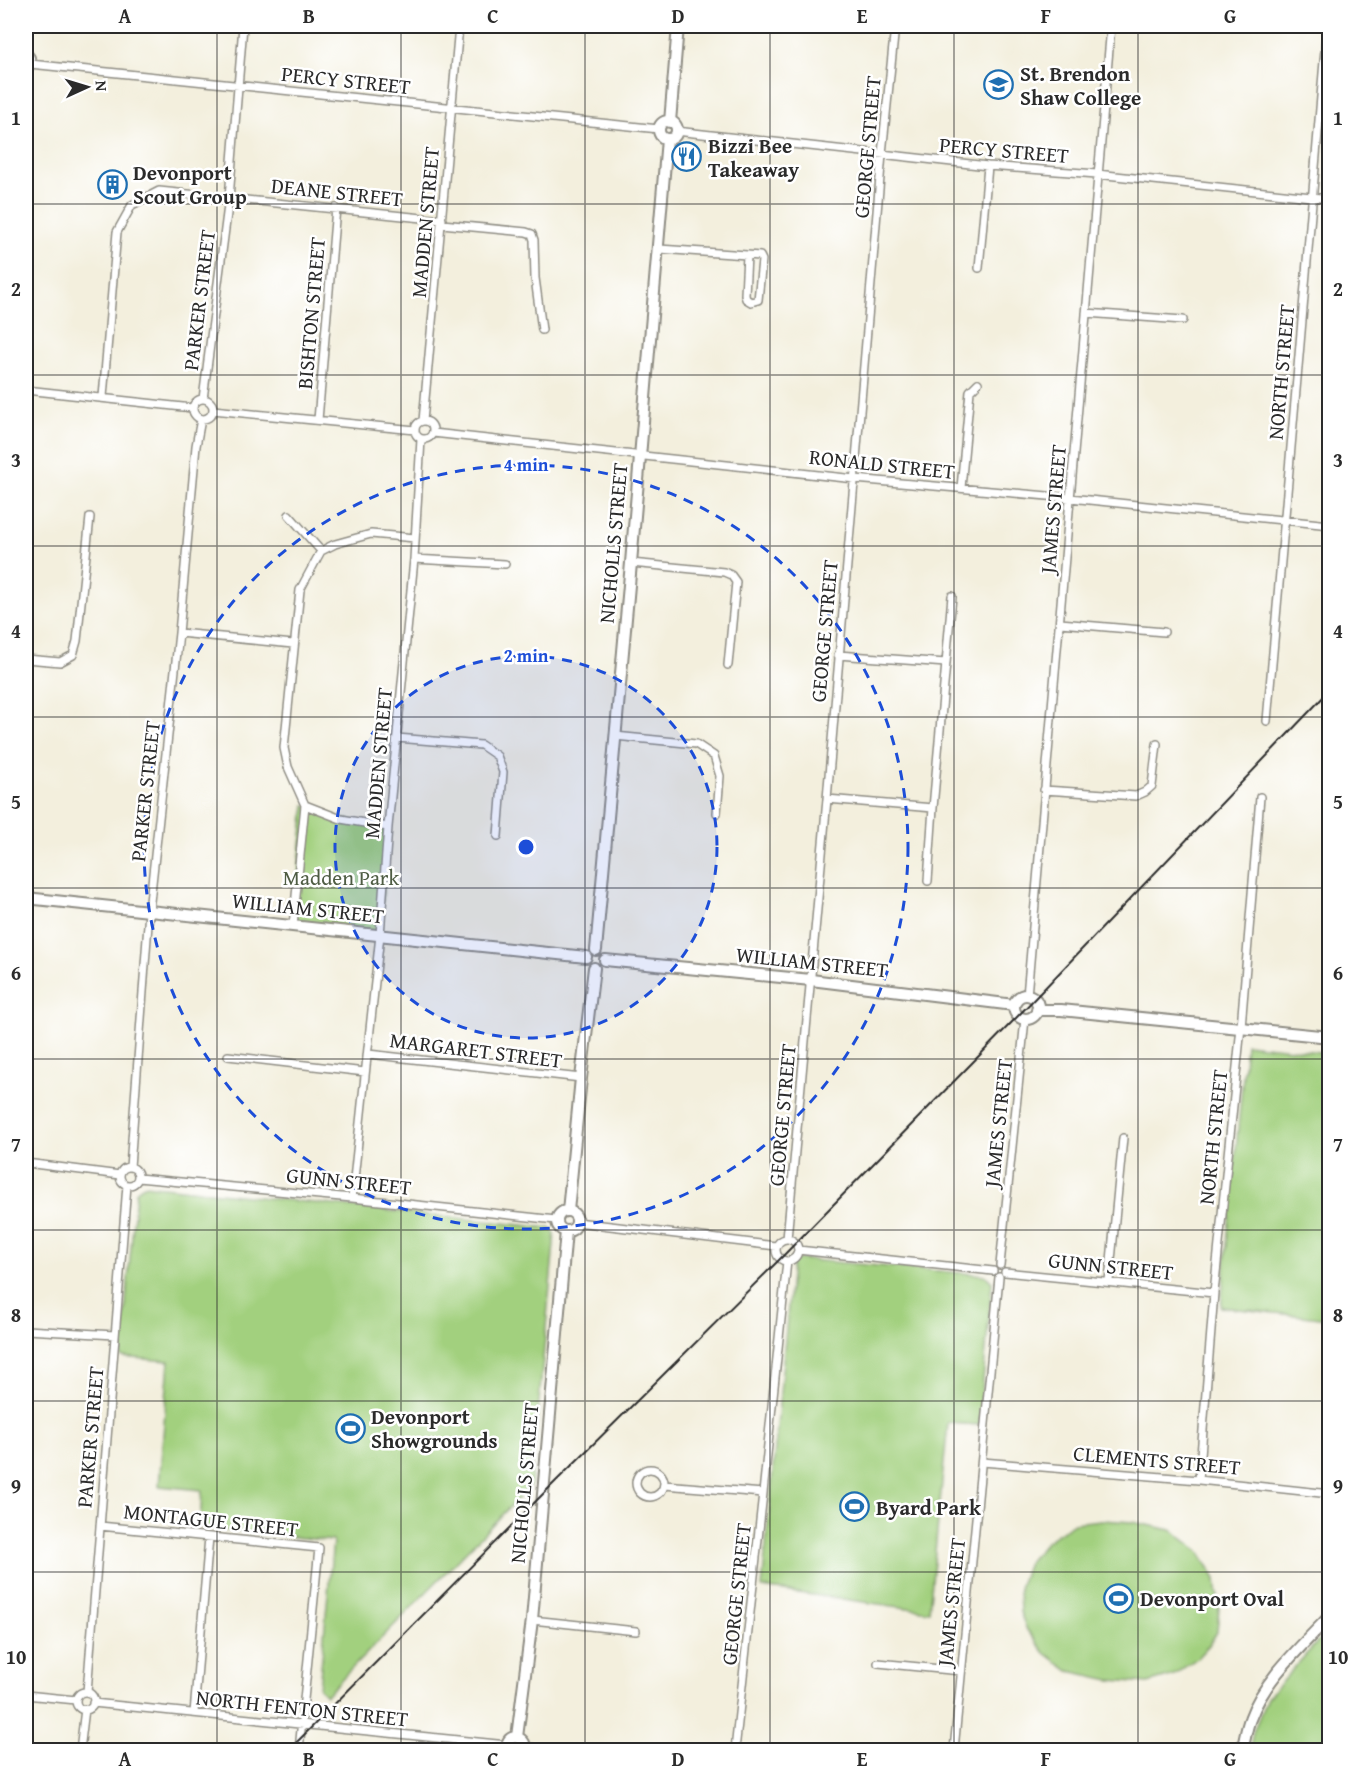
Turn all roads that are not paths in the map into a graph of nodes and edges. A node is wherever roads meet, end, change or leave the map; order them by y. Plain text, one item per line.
1 (243, 26) edge
2 (459, 26) edge
3 (678, 26) edge
4 (895, 26) edge
5 (1112, 26) edge
6 (1328, 26) edge
7 (27, 62) edge
8 (238, 85) junction
9 (452, 108) junction
10 (673, 126) junction
11 (659, 129) junction
12 (667, 139) junction
13 (882, 154) junction
14 (988, 166) junction
15 (1097, 174) junction
16 (1314, 197) junction
17 (229, 198) junction
18 (1329, 199) edge
19 (336, 208) junction
20 (442, 222) junction
21 (658, 249) junction
22 (747, 255) junction
23 (979, 268) dead end
24 (1086, 313) junction
25 (1183, 320) dead end
26 (542, 330) dead end
27 (978, 383) dead end
28 (26, 390) edge
29 (103, 397) junction
30 (204, 399) junction
31 (192, 408) junction
32 (213, 410) junction
33 (201, 419) junction
34 (318, 420) junction
35 (423, 421) junction
36 (415, 430) junction
37 (433, 433) junction
38 (421, 439) junction
39 (639, 456) junction
40 (855, 478) junction
41 (961, 488) junction
42 (1070, 498) junction
43 (289, 514) dead end
44 (90, 517) dead end
45 (1284, 520) junction
46 (1329, 525) edge
47 (415, 538) junction
48 (321, 551) junction
49 (414, 559) junction
50 (632, 563) junction
51 (505, 564) dead end
52 (952, 596) dead end
53 (1060, 623) junction
54 (1164, 632) dead end
55 (179, 633) junction
56 (293, 644) junction
57 (838, 655) junction
58 (26, 659) edge
59 (945, 663) junction
60 (728, 665) dead end
61 (1267, 721) dead end
62 (615, 736) junction
63 (398, 738) junction
64 (1157, 744) dead end
65 (1044, 789) junction
66 (1260, 797) dead end
67 (827, 799) junction
68 (304, 805) junction
69 (933, 808) junction
70 (717, 813) dead end
71 (388, 827) junction
72 (498, 836) dead end
73 (928, 881) dead end
74 (26, 898) edge
75 (149, 911) junction
76 (293, 926) junction
77 (380, 935) junction
78 (596, 950) junction
79 (586, 957) junction
80 (605, 960) junction
81 (594, 968) junction
82 (811, 980) junction
83 (1027, 996) junction
84 (1014, 1005) junction
85 (1037, 1010) junction
86 (1025, 1019) junction
87 (1241, 1028) junction
88 (1329, 1037) edge
89 (368, 1054) junction
90 (228, 1056) dead end
91 (365, 1072) junction
92 (581, 1078) junction
93 (1123, 1138) dead end
94 (26, 1163) edge
95 (130, 1167) junction
96 (120, 1174) junction
97 (138, 1178) junction
98 (127, 1185) junction
99 (352, 1198) junction
100 (568, 1210) junction
101 (556, 1220) junction
102 (577, 1222) junction
103 (566, 1231) junction
104 (787, 1239) junction
105 (776, 1246) junction
106 (798, 1250) junction
107 (787, 1261) junction
108 (1001, 1271) junction
109 (1108, 1281) junction
110 (1214, 1293) junction
111 (26, 1330) edge
112 (115, 1335) junction
113 (982, 1462) junction
114 (1199, 1480) junction
115 (664, 1485) junction
116 (764, 1493) junction
117 (1329, 1494) edge
118 (100, 1526) junction
119 (209, 1537) junction
120 (1329, 1616) edge
121 (532, 1620) junction
122 (636, 1631) dead end
123 (878, 1663) dead end
124 (961, 1671) junction
125 (87, 1692) junction
126 (26, 1695) edge
127 (76, 1700) junction
128 (93, 1703) junction
129 (85, 1709) junction
130 (194, 1713) junction
131 (301, 1723) junction
132 (517, 1737) junction
133 (508, 1748) edge
134 (524, 1749) edge
135 (80, 1750) edge
136 (299, 1750) edge
137 (557, 1750) edge
138 (735, 1750) edge
139 (954, 1750) edge
140 (1242, 1750) edge

1 - 8 street, PARKER STREET
2 - 9 street, MADDEN STREET
3 - 10 street
4 - 13 street, GEORGE STREET
5 - 15 street, JAMES STREET
6 - 16 street, NORTH STREET
7 - 8 street, PERCY STREET
8 - 9 street, PERCY STREET
8 - 17 street, PARKER STREET
9 - 11 street, PERCY STREET
9 - 20 street, MADDEN STREET
10 - 11 street
10 - 12 street
10 - 13 street, PERCY STREET
11 - 12 street
12 - 21 street, NICHOLLS STREET
13 - 14 street, PERCY STREET
13 - 40 street, GEORGE STREET
14 - 15 street, PERCY STREET
14 - 23 street
15 - 16 street, PERCY STREET
15 - 24 street, JAMES STREET
16 - 18 street, PERCY STREET
16 - 45 street, NORTH STREET
17 - 19 street, DEANE STREET
17 - 29 street, DEANE STREET
17 - 30 street, PARKER STREET
19 - 20 street, DEANE STREET
19 - 34 street, BISHTON STREET
20 - 26 street, DEANE STREET
20 - 35 street, MADDEN STREET
21 - 22 street
21 - 39 street, NICHOLLS STREET
22 - 22 street
24 - 25 street
24 - 42 street, JAMES STREET
27 - 41 street
28 - 29 street
29 - 31 street
30 - 31 street
30 - 32 street
31 - 33 street
32 - 33 street
32 - 34 street
33 - 55 street, PARKER STREET
34 - 36 street
35 - 36 street
35 - 37 street
36 - 38 street
37 - 38 street
37 - 39 street, RONALD STREET
38 - 47 street, MADDEN STREET
39 - 40 street, RONALD STREET
39 - 50 street, NICHOLLS STREET
40 - 41 street, RONALD STREET
40 - 57 street, GEORGE STREET
41 - 42 street, RONALD STREET
42 - 45 street, RONALD STREET
42 - 53 street, JAMES STREET
43 - 48 street
44 - 58 street
45 - 46 street, RONALD STREET
45 - 61 street, NORTH STREET
47 - 48 street
47 - 49 street, MADDEN STREET
48 - 56 street
49 - 51 street
49 - 63 street, MADDEN STREET
50 - 60 street
50 - 62 street, NICHOLLS STREET
52 - 59 street
53 - 54 street
53 - 65 street, JAMES STREET
55 - 56 street
55 - 75 street, PARKER STREET
56 - 68 street
57 - 59 street
57 - 67 street, GEORGE STREET
59 - 69 street
62 - 70 street
62 - 78 street, NICHOLLS STREET
63 - 71 street, MADDEN STREET
63 - 72 street
64 - 65 street
65 - 83 street, JAMES STREET
66 - 87 street, NORTH STREET
67 - 69 street
67 - 82 street, GEORGE STREET
68 - 71 street
68 - 76 street
69 - 73 street
71 - 77 street, MADDEN STREET
74 - 75 street, WILLIAM STREET
75 - 76 street, WILLIAM STREET
75 - 95 street, PARKER STREET
76 - 77 street, WILLIAM STREET
77 - 79 street, WILLIAM STREET
77 - 89 street, MADDEN STREET
78 - 79 street
78 - 80 street
79 - 81 street
80 - 81 street
80 - 82 street, WILLIAM STREET
81 - 92 street
82 - 84 street, WILLIAM STREET
82 - 104 street, GEORGE STREET
83 - 84 street
83 - 85 street
84 - 86 street
85 - 86 street
85 - 87 street
86 - 108 street, JAMES STREET
87 - 88 street
87 - 110 street, NORTH STREET
89 - 91 street, MADDEN STREET
89 - 92 street, MARGARET STREET
90 - 91 street
91 - 99 street, MADDEN STREET
92 - 100 street
93 - 109 street
94 - 96 street
95 - 96 street
95 - 97 street
96 - 98 street
97 - 98 street
97 - 99 street, GUNN STREET
98 - 112 street, PARKER STREET
99 - 101 street, GUNN STREET
100 - 101 street
100 - 102 street
101 - 103 street
102 - 103 street
102 - 105 street
103 - 121 street, NICHOLLS STREET
104 - 105 street
104 - 106 street
105 - 107 street
106 - 107 street
106 - 108 street
107 - 116 street, GEORGE STREET
108 - 109 street, GUNN STREET
108 - 113 street, JAMES STREET
109 - 110 street, GUNN STREET
110 - 114 street, NORTH STREET
111 - 112 street
112 - 118 street, PARKER STREET
113 - 114 street, CLEMENTS STREET
113 - 124 street, JAMES STREET
114 - 117 street, CLEMENTS STREET
115 - 115 street
115 - 116 street
116 - 138 street, GEORGE STREET
118 - 119 street, MONTAGUE STREET
118 - 125 street, PARKER STREET
119 - 130 street
119 - 131 street, MONTAGUE STREET
120 - 140 street
121 - 122 street
121 - 132 street, NICHOLLS STREET
123 - 124 street
124 - 139 street, JAMES STREET
125 - 127 street
125 - 128 street
126 - 127 street
127 - 129 street
128 - 129 street
128 - 130 street, NORTH FENTON STREET
129 - 135 street
130 - 131 street, NORTH FENTON STREET
131 - 133 street, NORTH FENTON STREET
131 - 136 street
132 - 133 street
132 - 134 street
134 - 137 street

